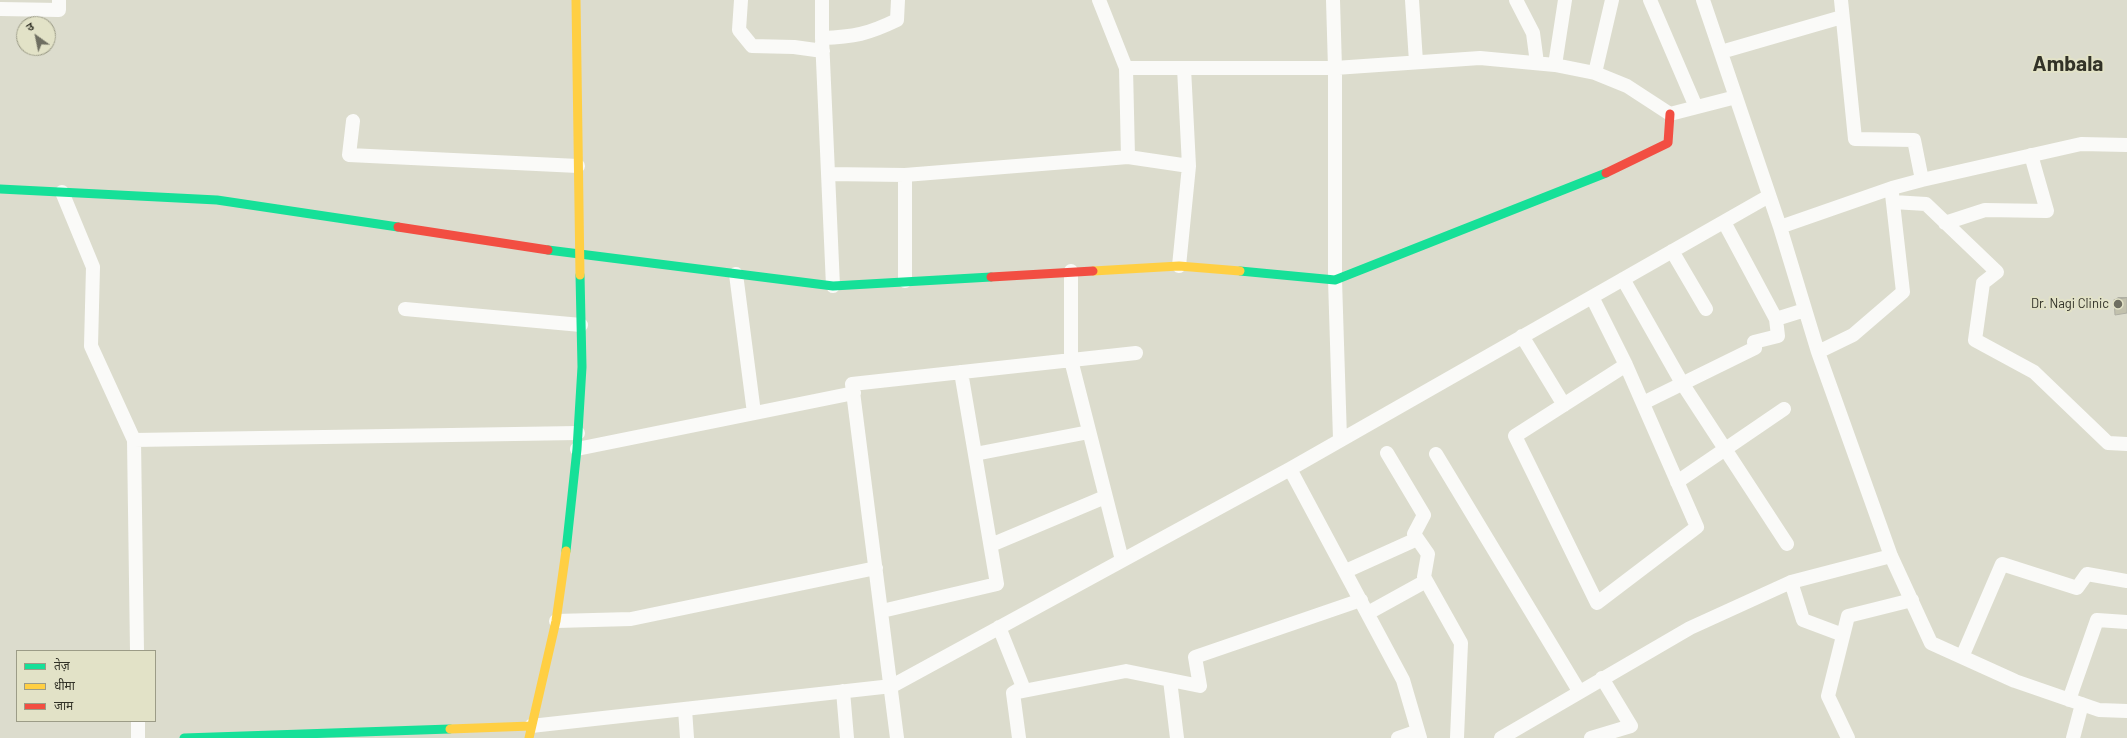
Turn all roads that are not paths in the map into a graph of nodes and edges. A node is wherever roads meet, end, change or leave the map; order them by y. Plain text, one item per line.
1 (59, 0) edge
2 (576, 0) edge
3 (741, 0) edge
4 (822, 0) edge
5 (898, 0) edge
6 (1099, 0) edge
7 (1332, 0) edge
8 (1412, 0) edge
9 (1516, 0) edge
10 (1565, 0) edge
11 (1612, 0) edge
12 (1650, 0) edge
13 (1703, 0) edge
14 (1841, 0) edge
15 (0, 9) edge
16 (1842, 17) junction
17 (823, 45) junction
18 (1721, 52) junction
19 (1416, 62) junction
20 (1537, 63) junction
21 (1555, 64) junction
22 (1126, 68) junction
23 (1184, 68) junction
24 (1335, 68) junction
25 (1595, 73) junction
26 (1736, 97) junction
27 (1696, 107) junction
28 (1670, 114) junction
29 (352, 121) dead end
30 (2127, 145) edge
31 (2031, 155) junction
32 (1128, 157) junction
33 (578, 166) junction
34 (1189, 166) junction
35 (828, 174) junction
36 (905, 175) junction
37 (1922, 180) junction
38 (1892, 188) junction
39 (0, 189) edge
40 (62, 192) junction
41 (1769, 196) junction
42 (1893, 202) junction
43 (1724, 222) junction
44 (1945, 223) junction
45 (1780, 227) junction
46 (1672, 251) junction
47 (580, 255) junction
48 (1179, 266) junction
49 (1071, 271) junction
50 (736, 274) junction
51 (1623, 279) junction
52 (1335, 280) junction
53 (905, 281) junction
54 (833, 286) junction
55 (1592, 297) junction
56 (405, 309) dead end
57 (1706, 309) dead end
58 (1805, 310) junction
59 (1776, 319) junction
60 (581, 325) junction
61 (1522, 336) junction
62 (1818, 352) junction
63 (1136, 353) dead end
64 (1071, 360) junction
65 (1626, 365) junction
66 (961, 372) junction
67 (1682, 383) junction
68 (854, 393) junction
69 (1643, 403) junction
70 (1564, 405) junction
71 (1784, 409) dead end
72 (754, 413) junction
73 (1088, 432) junction
74 (578, 433) junction
75 (134, 440) junction
76 (1340, 440) junction
77 (2127, 444) edge
78 (577, 449) junction
79 (1725, 449) junction
80 (1387, 453) dead end
81 (975, 454) junction
82 (1436, 454) dead end
83 (1290, 469) junction
84 (1677, 482) junction
85 (1105, 497) junction
86 (1417, 539) junction
87 (1787, 544) dead end
88 (991, 545) junction
89 (1891, 556) junction
90 (1122, 560) junction
91 (876, 568) junction
92 (1346, 571) junction
93 (1426, 581) junction
94 (2127, 581) edge
95 (1791, 582) junction
96 (1361, 600) junction
97 (1912, 600) junction
98 (882, 611) junction
99 (1368, 613) junction
100 (556, 621) junction
101 (2127, 622) edge
102 (999, 627) junction
103 (1843, 635) junction
104 (137, 650) edge
105 (1962, 657) junction
106 (1602, 678) junction
107 (1170, 680) junction
108 (892, 686) junction
109 (844, 691) junction
110 (1579, 691) junction
111 (1013, 693) junction
112 (2075, 702) junction
113 (685, 709) junction
114 (2127, 711) edge
115 (138, 722) edge
116 (530, 732) edge
117 (1419, 734) edge
118 (138, 738) edge
119 (184, 738) edge
120 (687, 738) edge
121 (847, 738) edge
122 (897, 738) edge
123 (1019, 738) edge
124 (1177, 738) edge
125 (1398, 738) edge
126 (1457, 738) edge
127 (1501, 738) edge
128 (1591, 738) edge
129 (1848, 738) edge
130 (2072, 738) edge

1 - 15 street
2 - 33 street
3 - 17 street
4 - 17 street
5 - 17 street
6 - 22 street
7 - 24 street
8 - 19 street
9 - 20 street
10 - 21 street
11 - 25 street
12 - 27 street
13 - 18 street
14 - 16 street
16 - 18 street
16 - 37 street
17 - 35 street
18 - 26 street
19 - 20 street
19 - 24 street
20 - 21 street
21 - 25 street
22 - 23 street
22 - 32 street
23 - 24 street
23 - 34 street
24 - 52 street
25 - 28 street
26 - 27 street
26 - 41 street
27 - 28 street
28 - 52 street
29 - 33 street
30 - 31 street
31 - 37 street
31 - 44 street
32 - 34 street
32 - 36 street
33 - 47 street
34 - 48 street
35 - 36 street
35 - 54 street
36 - 53 street
37 - 38 street
38 - 42 street
38 - 45 street
39 - 40 street
40 - 47 street
40 - 75 street
41 - 43 street
41 - 45 street
42 - 44 street
42 - 62 street
43 - 46 street
43 - 59 street
44 - 77 street
45 - 58 street
46 - 51 street
46 - 57 street
47 - 50 street
47 - 60 street
48 - 49 street
48 - 52 street
49 - 53 street
49 - 64 street
50 - 54 street
50 - 72 street
51 - 55 street
51 - 67 street
52 - 76 street
53 - 54 street
55 - 61 street
55 - 65 street
56 - 60 street
58 - 59 street
58 - 62 street
59 - 67 street
60 - 74 street
61 - 70 street
61 - 76 street
62 - 89 street
63 - 64 street
64 - 66 street
64 - 73 street
65 - 69 street
65 - 70 street
66 - 68 street
66 - 81 street
67 - 69 street
67 - 79 street
68 - 72 street
68 - 91 street
69 - 84 street
70 - 84 street
71 - 79 street
72 - 78 street
73 - 81 street
73 - 85 street
74 - 75 street
74 - 78 street
75 - 104 street
76 - 83 street
78 - 100 street
79 - 84 street
79 - 87 street
80 - 86 street
81 - 88 street
82 - 110 street
83 - 90 street
83 - 92 street
85 - 88 street
85 - 90 street
86 - 92 street
86 - 93 street
88 - 98 street
89 - 95 street
89 - 97 street
90 - 102 street
91 - 98 street
91 - 100 street
92 - 96 street
93 - 99 street
93 - 126 street
94 - 105 street
95 - 103 street
95 - 106 street
96 - 99 street
96 - 107 street
97 - 103 street
97 - 105 street
98 - 108 street
99 - 117 street
100 - 116 street
101 - 112 street
102 - 108 street
102 - 111 street
103 - 129 street
105 - 112 street
106 - 110 street
106 - 128 street
107 - 111 street
107 - 124 street
108 - 109 street
108 - 122 street
109 - 113 street
109 - 121 street
110 - 127 street
111 - 123 street
112 - 114 street
112 - 130 street
113 - 116 street
113 - 120 street
115 - 118 street
116 - 119 street
117 - 125 street

